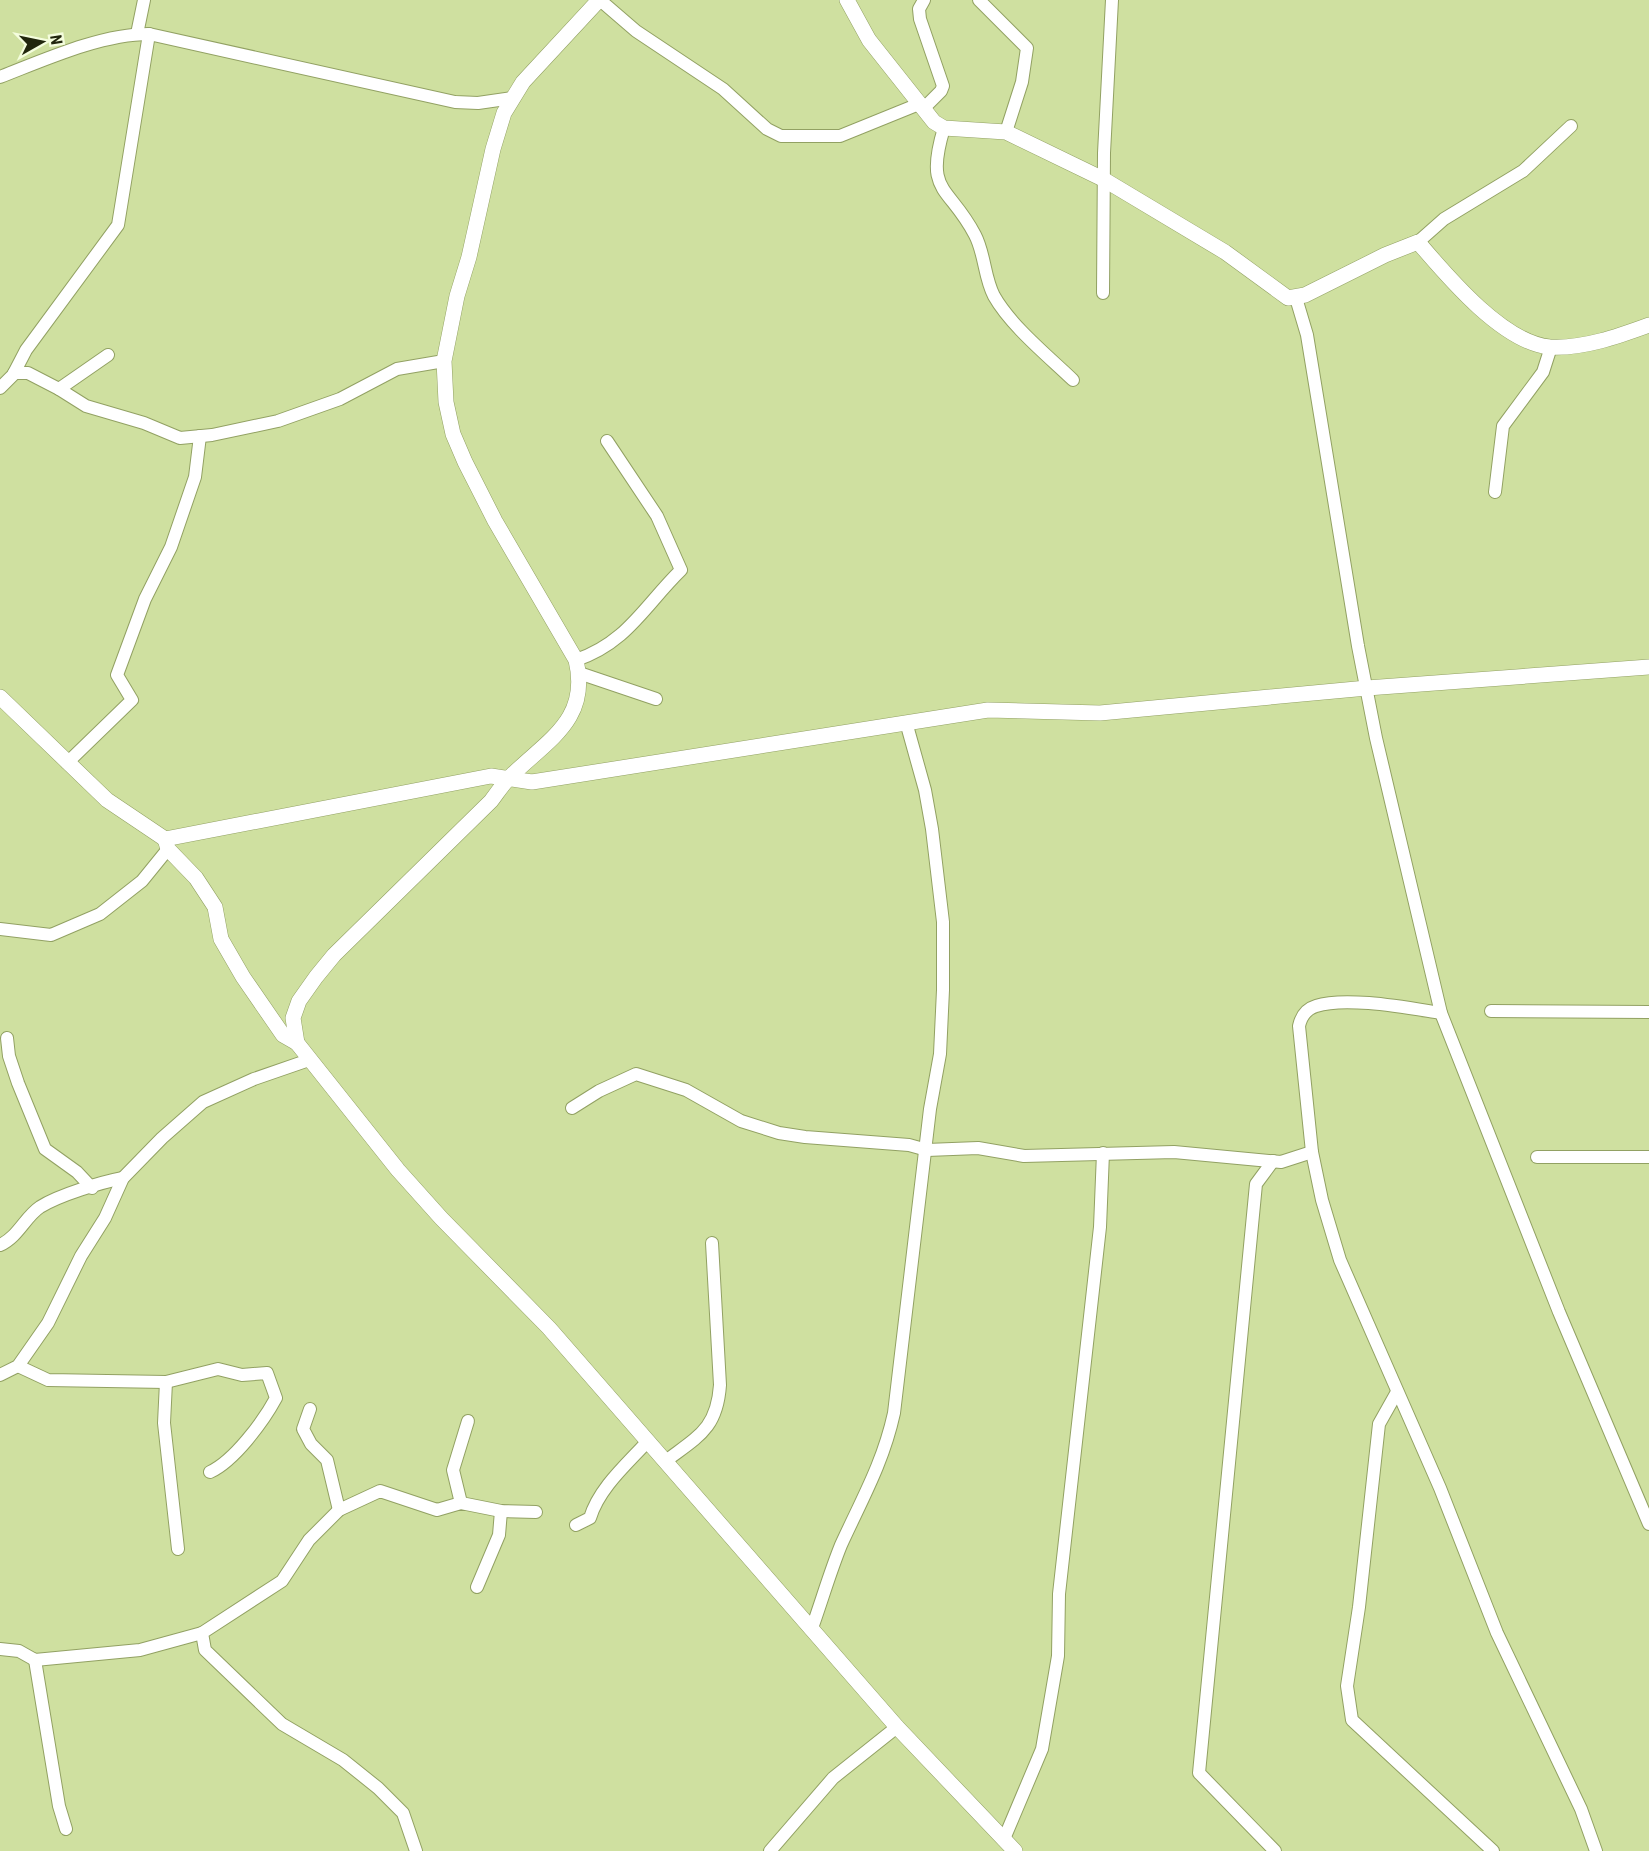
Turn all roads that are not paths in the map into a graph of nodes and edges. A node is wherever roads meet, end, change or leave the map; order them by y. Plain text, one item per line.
1 (144, 0) edge
2 (599, 0) edge
3 (847, 0) edge
4 (924, 0) edge
5 (979, 0) edge
6 (1112, 0) edge
7 (143, 34) junction
8 (0, 77) edge
9 (513, 98) junction
10 (921, 107) junction
11 (1571, 126) dead end
12 (944, 128) junction
13 (1006, 132) junction
14 (1103, 179) junction
15 (1418, 242) junction
16 (1103, 293) dead end
17 (1296, 298) junction
18 (1649, 325) edge
19 (1551, 347) junction
20 (108, 355) dead end
21 (444, 361) junction
22 (14, 373) junction
23 (1073, 380) dead end
24 (0, 388) edge
25 (59, 389) junction
26 (200, 436) junction
27 (607, 441) dead end
28 (1495, 492) dead end
29 (578, 666) junction
30 (1649, 667) edge
31 (1367, 688) junction
32 (0, 697) edge
33 (656, 699) dead end
34 (906, 722) junction
35 (67, 763) junction
36 (509, 777) junction
37 (477, 779) junction
38 (491, 801) junction
39 (166, 844) junction
40 (0, 929) edge
41 (1491, 1011) dead end
42 (1649, 1012) edge
43 (1441, 1013) junction
44 (7, 1038) dead end
45 (297, 1043) junction
46 (4, 1055) edge
47 (309, 1060) junction
48 (572, 1108) dead end
49 (927, 1150) junction
50 (1312, 1152) junction
51 (1103, 1153) junction
52 (1537, 1157) dead end
53 (1649, 1157) edge
54 (1274, 1161) junction
55 (123, 1178) junction
56 (92, 1188) junction
57 (712, 1243) dead end
58 (0, 1245) edge
59 (18, 1366) junction
60 (0, 1375) edge
61 (166, 1382) junction
62 (1398, 1392) junction
63 (310, 1409) dead end
64 (468, 1421) dead end
65 (648, 1441) junction
66 (667, 1460) junction
67 (210, 1473) dead end
68 (461, 1503) junction
69 (339, 1510) junction
70 (501, 1511) junction
71 (536, 1512) dead end
72 (1649, 1524) edge
73 (576, 1525) dead end
74 (178, 1549) dead end
75 (477, 1587) dead end
76 (812, 1628) junction
77 (202, 1633) junction
78 (0, 1649) edge
79 (35, 1660) junction
80 (897, 1727) junction
81 (66, 1829) dead end
82 (1004, 1839) junction
83 (416, 1851) edge
84 (770, 1851) edge
85 (1015, 1851) edge
86 (1275, 1851) edge
87 (1493, 1851) edge
88 (1596, 1851) edge

1 - 7 street
2 - 9 street
2 - 10 street
3 - 10 street
4 - 10 street
5 - 13 street
6 - 14 street
7 - 8 street
7 - 9 street
7 - 22 street
9 - 21 street
10 - 12 street
11 - 15 street
12 - 13 street
12 - 23 street
13 - 14 street
14 - 16 street
14 - 17 street
15 - 17 street
15 - 19 street
17 - 31 street
18 - 19 street
19 - 28 street
20 - 25 street
21 - 26 street
21 - 29 street
22 - 24 street
22 - 25 street
25 - 26 street
26 - 35 street
27 - 29 street
29 - 33 street
29 - 36 street
30 - 31 street
31 - 34 street
31 - 43 street
32 - 35 street
34 - 36 street
34 - 49 street
35 - 39 street
36 - 37 street
36 - 38 street
37 - 38 street
37 - 39 street
38 - 45 street
39 - 40 street
39 - 45 street
41 - 42 street
43 - 50 street
43 - 72 street
44 - 46 street
45 - 47 street
46 - 56 street
47 - 55 street
47 - 65 street
48 - 49 street
49 - 51 street
49 - 76 street
50 - 54 street
50 - 62 street
51 - 54 street
51 - 82 street
52 - 53 street
54 - 86 street
55 - 56 street
55 - 59 street
56 - 58 street
57 - 66 street
59 - 60 street
59 - 61 street
61 - 67 street
61 - 74 street
62 - 87 street
62 - 88 street
63 - 69 street
64 - 68 street
65 - 66 street
65 - 73 street
66 - 76 street
68 - 69 street
68 - 70 street
69 - 77 street
70 - 71 street
70 - 75 street
76 - 80 street
77 - 79 street
77 - 83 street
78 - 79 street
79 - 81 street
80 - 82 street
80 - 84 street
82 - 85 street

